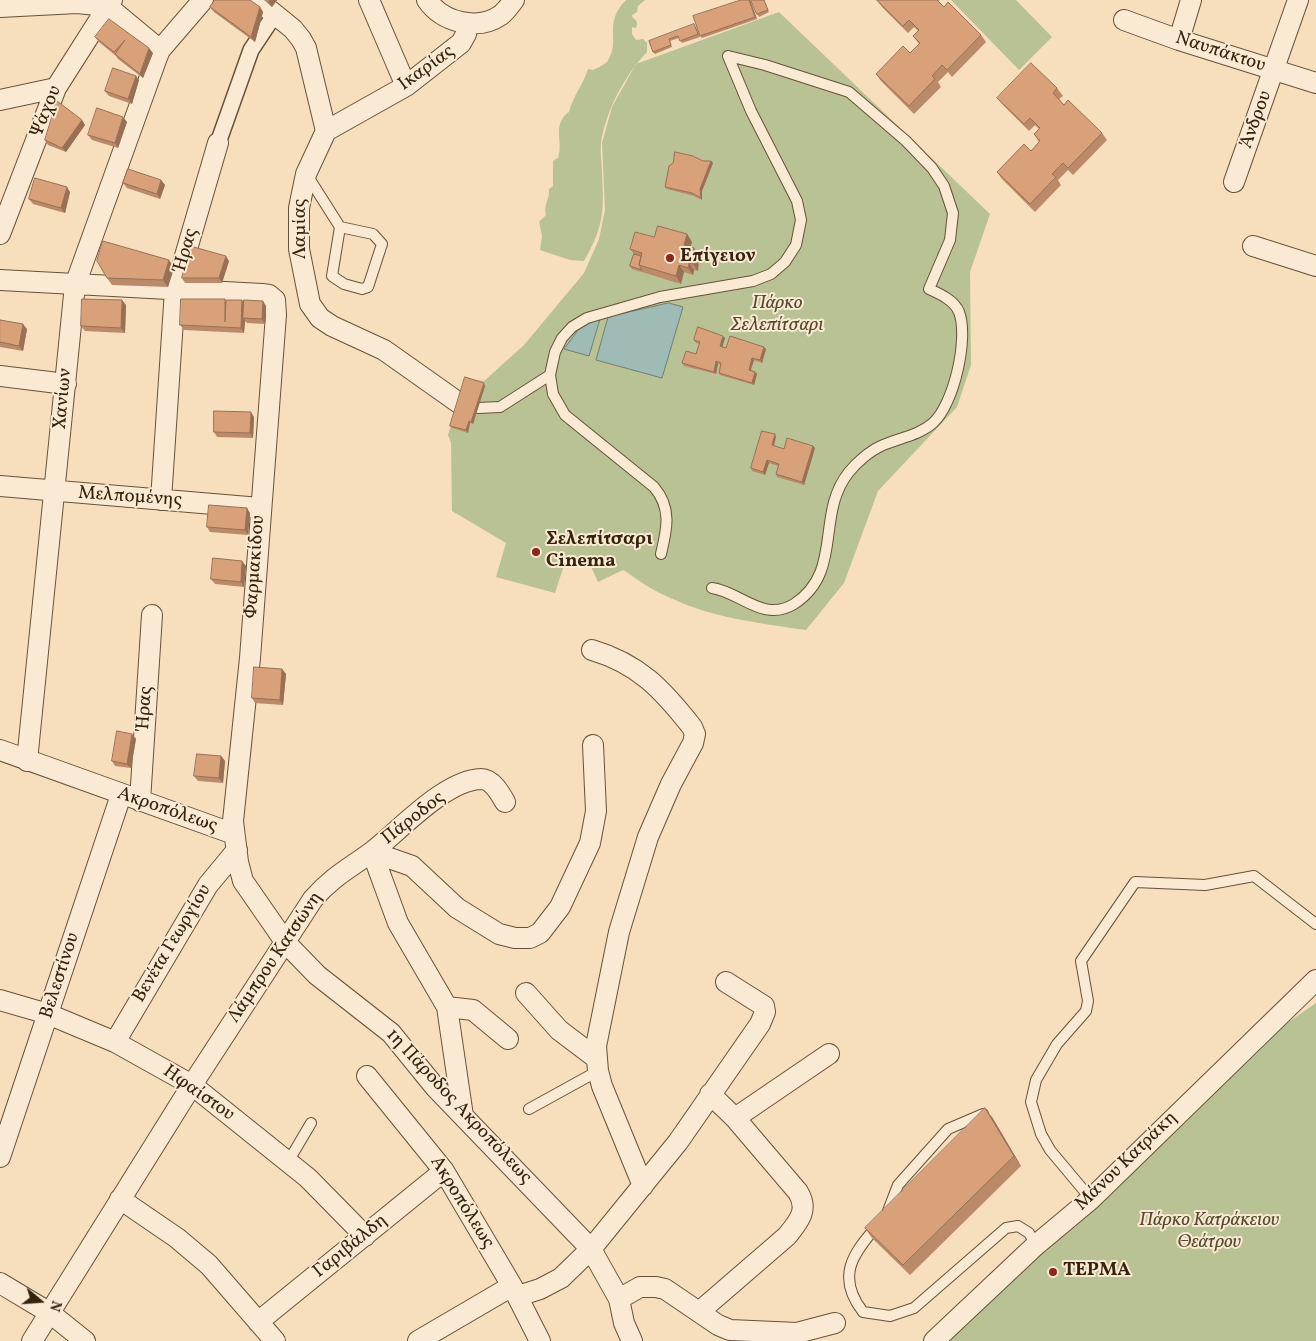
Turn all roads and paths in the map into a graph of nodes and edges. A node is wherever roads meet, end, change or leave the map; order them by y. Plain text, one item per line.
1 (203, 0) edge
2 (257, 0) edge
3 (369, 0) edge
4 (428, 0) edge
5 (514, 0) edge
6 (1191, 0) edge
7 (1298, 0) edge
8 (110, 3) edge
9 (0, 7) edge
10 (275, 14) junction
11 (1124, 20) dead end
12 (467, 24) junction
13 (1179, 40) junction
14 (160, 50) junction
15 (1275, 71) junction
16 (1316, 83) edge
17 (406, 86) junction
18 (56, 88) junction
19 (0, 100) edge
20 (326, 131) junction
21 (218, 143) joint
22 (306, 174) junction
23 (1234, 182) dead end
24 (340, 227) junction
25 (0, 234) edge
26 (1253, 246) dead end
27 (1316, 266) edge
28 (0, 280) edge
29 (75, 286) junction
30 (175, 290) junction
31 (550, 375) junction
32 (0, 376) edge
33 (66, 384) junction
34 (469, 406) joint
35 (0, 486) edge
36 (56, 492) junction
37 (161, 500) junction
38 (260, 508) junction
39 (661, 554) dead end
40 (712, 588) dead end
41 (152, 615) dead end
42 (592, 650) dead end
43 (593, 745) dead end
44 (0, 750) edge
45 (28, 761) junction
46 (130, 798) junction
47 (505, 802) dead end
48 (235, 842) junction
49 (372, 852) junction
50 (1316, 924) edge
51 (286, 943) junction
52 (317, 975) joint
53 (1316, 980) edge
54 (726, 982) dead end
55 (526, 992) dead end
56 (0, 1000) edge
57 (447, 1007) junction
58 (48, 1014) junction
59 (508, 1039) dead end
60 (115, 1042) junction
61 (829, 1054) dead end
62 (597, 1064) junction
63 (367, 1076) dead end
64 (192, 1085) junction
65 (710, 1094) junction
66 (529, 1109) dead end
67 (983, 1114) edge
68 (463, 1116) junction
69 (736, 1118) junction
70 (311, 1123) dead end
71 (0, 1157) edge
72 (288, 1162) junction
73 (444, 1171) junction
74 (643, 1186) junction
75 (120, 1199) junction
76 (1091, 1199) junction
77 (365, 1236) junction
78 (1036, 1245) junction
79 (591, 1249) junction
80 (0, 1283) edge
81 (515, 1291) junction
82 (619, 1299) junction
83 (700, 1312) junction
84 (50, 1313) junction
85 (258, 1322) junction
86 (835, 1323) dead end
87 (423, 1340) edge
88 (32, 1341) edge
89 (85, 1341) edge
90 (275, 1341) edge
91 (540, 1341) edge
92 (632, 1341) edge
93 (934, 1341) edge

1 - 14 street
2 - 10 street
3 - 17 street
4 - 12 street
5 - 12 street, Ικαρίας
6 - 13 street
7 - 15 street, Άνδρου
8 - 9 street
8 - 14 street
8 - 18 street, Ψάχου
10 - 20 street
10 - 21 street, Ήρας
11 - 13 street, Ναυπάκτου
12 - 17 street, Ικαρίας
13 - 15 street, Ναυπάκτου
14 - 29 street, Χανίων
15 - 16 street, Ναυπάκτου
15 - 23 street, Άνδρου
17 - 20 street, Ικαρίας
18 - 19 street
18 - 25 street, Ψάχου
20 - 22 street, Λαμίας
21 - 30 street, Ήρας
22 - 24 lane
22 - 34 street, Λαμίας
24 - 24 lane
26 - 27 street
28 - 29 street
29 - 30 street
29 - 33 street, Χανίων
30 - 37 street, Ήρας
30 - 38 street, Φαρμακίδου
31 - 34 lane
31 - 39 lane
31 - 40 lane
32 - 33 street
33 - 36 street, Χανίων
35 - 36 street, Μελπομένης
36 - 37 street, Μελπομένης
36 - 45 street, Χανίων
37 - 38 street, Μελπομένης
38 - 48 street, Φαρμακίδου
41 - 46 street, Ήρας
42 - 62 street
43 - 49 street
44 - 45 street, Ακροπόλεως
45 - 46 street, Ακροπόλεως
46 - 48 street, Ακροπόλεως
46 - 58 street, Βελεστίνου
47 - 49 street, Πάροδος
48 - 51 street, Ακροπόλεως
48 - 60 street, Βενέτα Γεωργίου
49 - 51 street, Λάμπρου Κατσώνη
49 - 57 street
50 - 76 lane
51 - 52 street, Ακροπόλεως
51 - 64 street, Λάμπρου Κατσώνη
52 - 68 street, 1η Πάροδος Ακροπόλεως
53 - 76 street, Μάνου Κατράκη
54 - 65 street
55 - 62 street
56 - 58 street, Ηφαίστου
57 - 59 street
57 - 68 street
58 - 60 street, Ηφαίστου
58 - 71 street, Βελεστίνου
60 - 64 street, Ηφαίστου
61 - 69 street
62 - 66 lane
62 - 74 street
63 - 73 street, Ακροπόλεως
64 - 72 street, Ηφαίστου
64 - 75 street, Λάμπρου Κατσώνη
65 - 69 street
65 - 74 street
67 - 78 lane
68 - 79 street, 1η Πάροδος Ακροπόλεως
69 - 83 street
70 - 72 lane
72 - 77 street, Ηφαίστου
73 - 77 street, Γαριβάλδη
73 - 81 street, Ακροπόλεως
74 - 79 street
75 - 84 street, Λάμπρου Κατσώνη
75 - 85 street
76 - 78 street, Μάνου Κατράκη
77 - 85 street, Γαριβάλδη
78 - 93 street, Μάνου Κατράκη
79 - 81 street
79 - 82 street, 1η Πάροδος Ακροπόλεως
80 - 84 street
81 - 87 street
81 - 91 street, Ακροπόλεως
82 - 83 street
82 - 92 street, 1η Πάροδος Ακροπόλεως
83 - 86 street
84 - 88 street, Λάμπρου Κατσώνη
84 - 89 street
85 - 90 street

